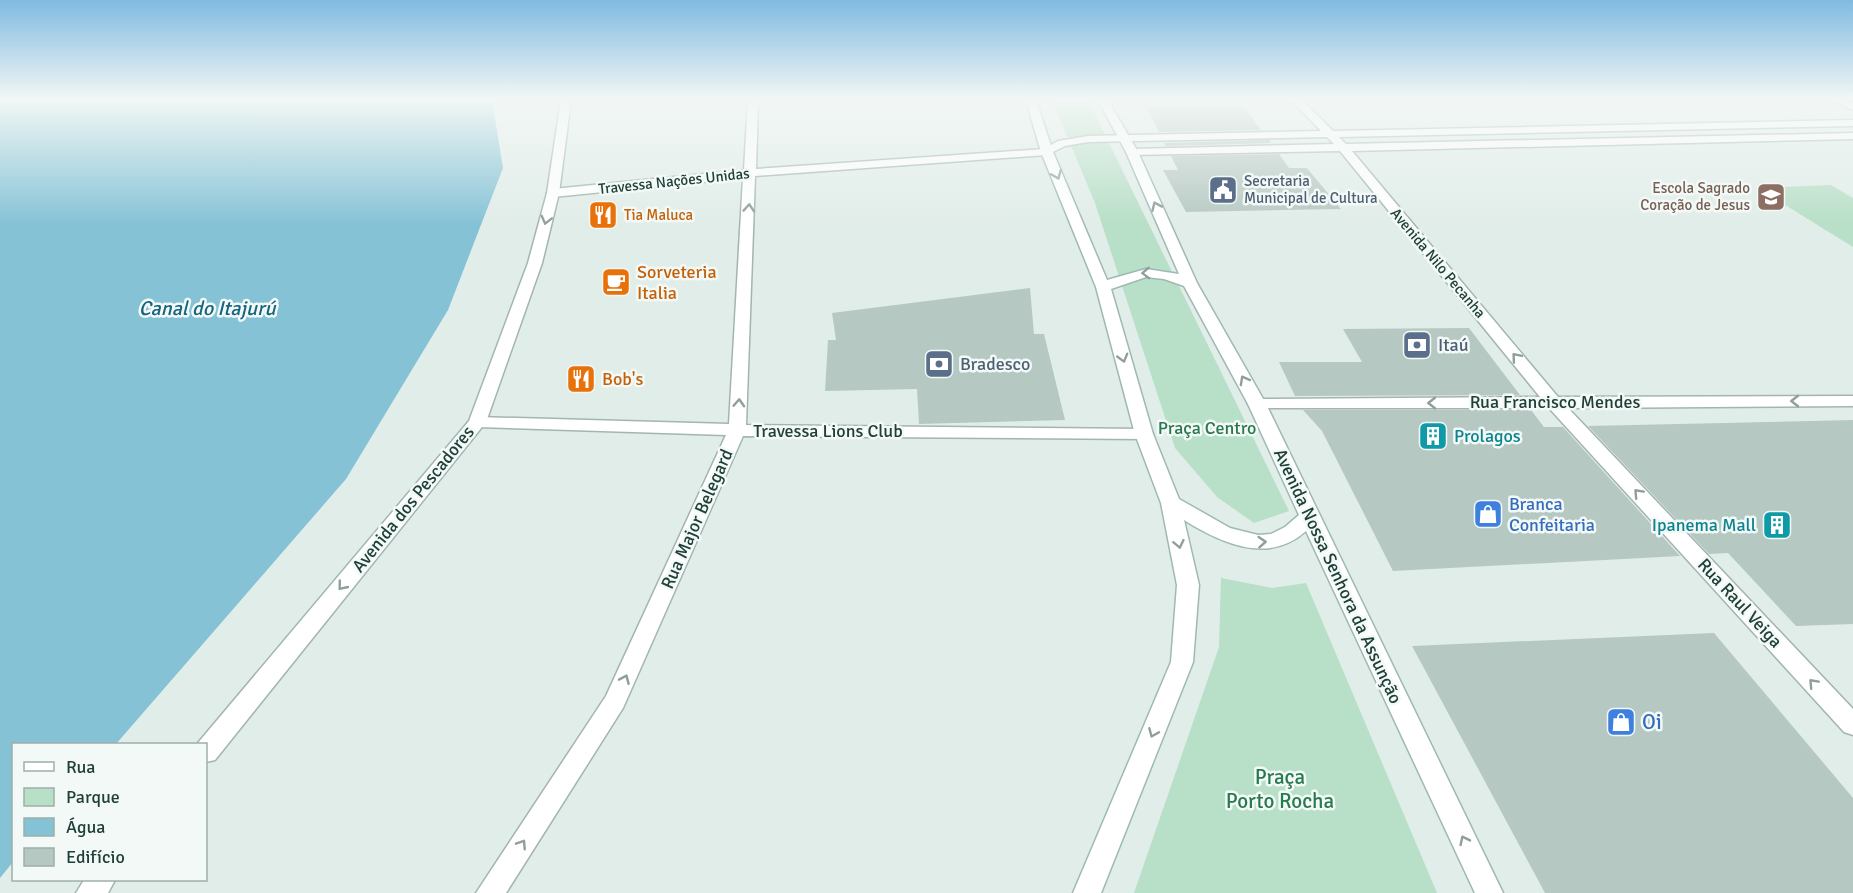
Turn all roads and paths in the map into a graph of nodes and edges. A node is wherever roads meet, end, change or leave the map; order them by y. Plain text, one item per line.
1 (560, 142) edge
2 (752, 142) edge
3 (1044, 142) edge
4 (1166, 142) edge
5 (1336, 142) edge
6 (1563, 142) edge
7 (1127, 144) junction
8 (1341, 146) junction
9 (1047, 152) junction
10 (752, 173) junction
11 (553, 194) junction
12 (1191, 283) junction
13 (1103, 287) junction
14 (1853, 400) edge
15 (1553, 402) junction
16 (1257, 404) junction
17 (477, 422) junction
18 (737, 430) junction
19 (1144, 434) junction
20 (1171, 503) junction
21 (1309, 517) junction
22 (1853, 725) edge
23 (207, 751) edge
24 (99, 881) edge
25 (90, 893) edge
26 (490, 893) edge
27 (1086, 893) edge
28 (1489, 893) edge

1 - 11 street, Avenida dos Pescadores
2 - 10 street, Rua Major Belegard
3 - 9 street
4 - 7 street
5 - 8 street, Avenida Nilo Pecanha
6 - 8 street
7 - 8 street
7 - 9 street, Travessa Nações Unidas
12 -> 7 street, Avenida Nossa Senhora da Assunção
15 -> 8 street, Avenida Nilo Pecanha
9 - 10 street, Travessa Nações Unidas
9 -> 13 street
10 - 11 street, Travessa Nações Unidas
18 -> 10 street, Rua Major Belegard
11 -> 17 street, Avenida dos Pescadores
12 -> 13 street
16 -> 12 street, Avenida Nossa Senhora da Assunção
13 -> 19 street
14 -> 15 street, Rua Francisco Mendes
15 -> 16 street, Rua Francisco Mendes
22 -> 15 street, Rua Raul Veiga
16 - 21 street, Avenida Nossa Senhora da Assunção
17 - 18 street, Travessa Lions Club
17 -> 23 street, Avenida dos Pescadores
18 - 19 street, Travessa Lions Club
26 -> 18 street, Rua Major Belegard
19 - 20 street
20 -> 21 street
20 -> 27 street
28 -> 21 street, Avenida Nossa Senhora da Assunção
24 - 25 street

